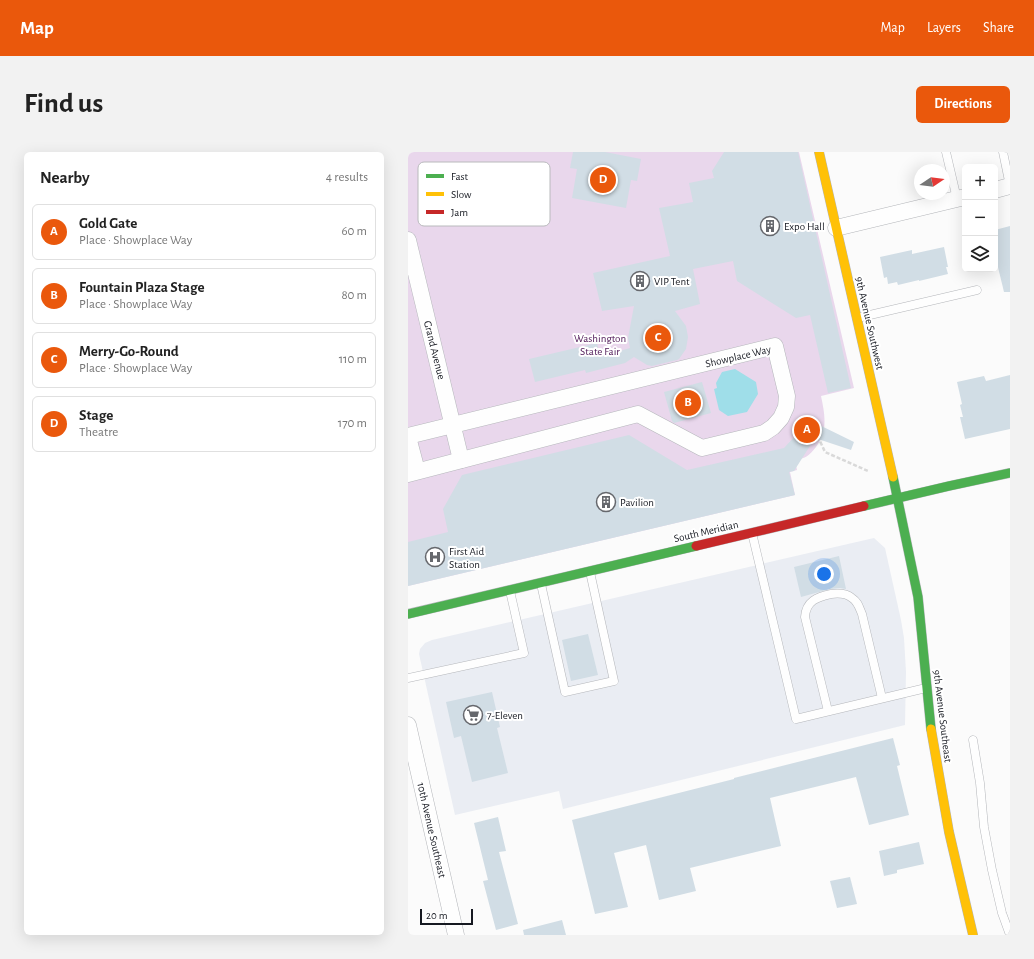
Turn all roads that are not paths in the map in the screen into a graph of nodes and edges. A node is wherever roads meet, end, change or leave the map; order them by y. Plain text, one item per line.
1 (819, 152) edge
2 (946, 152) edge
3 (1003, 152) edge
4 (1010, 186) edge
5 (998, 189) edge
6 (961, 198) edge
7 (836, 228) junction
8 (408, 240) edge
9 (977, 290) dead end
10 (857, 318) junction
11 (453, 425) junction
12 (408, 436) edge
13 (461, 460) junction
14 (412, 472) edge
15 (1010, 473) edge
16 (898, 498) junction
17 (751, 533) junction
18 (590, 571) junction
19 (540, 583) junction
20 (510, 590) junction
21 (408, 614) edge
22 (408, 678) edge
23 (927, 688) junction
24 (882, 698) junction
25 (828, 711) junction
26 (408, 725) edge
27 (973, 740) dead end
28 (456, 935) edge
29 (973, 935) edge
30 (1010, 935) edge

1 - 7 street, 9th Avenue Southwest
2 - 6 lane
3 - 4 lane
4 - 5 street
6 - 7 street
7 - 10 street, 9th Avenue Southwest
8 - 11 street, Grand Avenue
9 - 10 lane
10 - 16 street, 9th Avenue Southwest
11 - 12 street, Showplace Way
11 - 13 street, Grand Avenue
11 - 13 street, Showplace Way
12 - 14 street
13 - 14 street
15 - 16 street, South Meridian
16 - 17 street, South Meridian
16 - 23 street, 9th Avenue Southeast
17 - 18 street, South Meridian
17 - 25 lane
18 - 19 street, South Meridian
18 - 19 lane
19 - 20 street, South Meridian
20 - 21 street, South Meridian
20 - 22 lane
23 - 24 lane
23 - 29 street, 9th Avenue Southeast
24 - 25 lane
24 - 25 lane
26 - 28 street, 10th Avenue Southeast
27 - 30 lane

